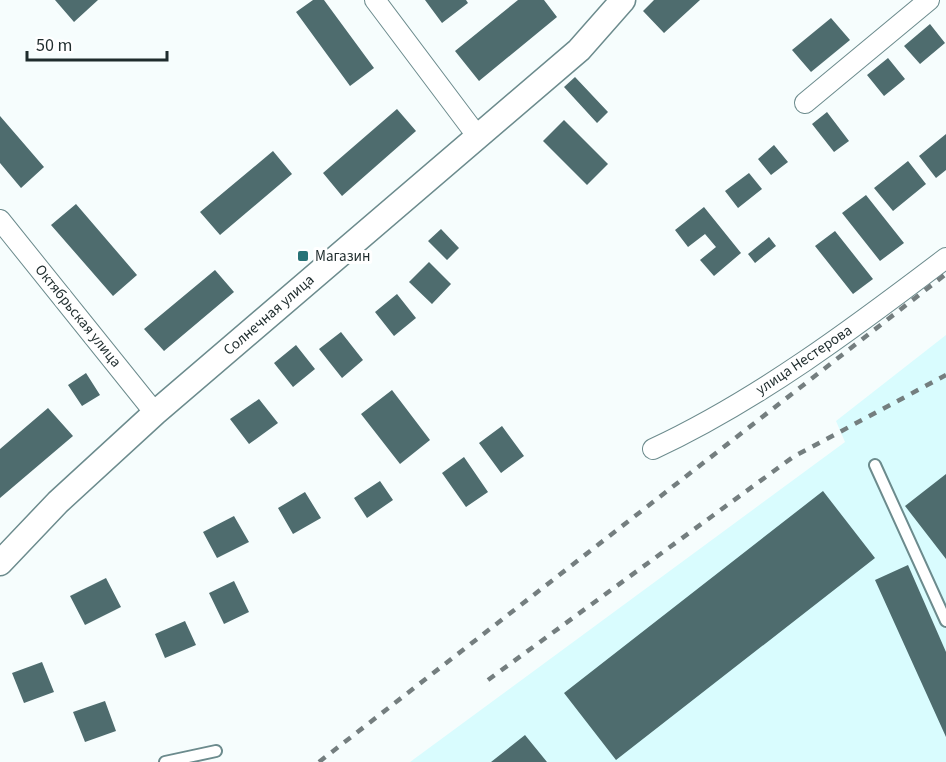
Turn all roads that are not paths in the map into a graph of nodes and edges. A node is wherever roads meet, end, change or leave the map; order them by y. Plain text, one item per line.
1 (375, 0) edge
2 (623, 0) edge
3 (929, 0) edge
4 (805, 103) dead end
5 (478, 137) junction
6 (0, 220) edge
7 (946, 258) edge
8 (155, 413) junction
9 (653, 449) dead end
10 (875, 465) dead end
11 (0, 563) edge
12 (946, 621) edge
13 (216, 751) dead end
14 (165, 762) edge

1 - 5 street
2 - 5 street, Солнечная улица
3 - 4 street
5 - 8 street, Солнечная улица
6 - 8 street, Октябрьская улица
7 - 9 street, улица Нестерова
8 - 11 street, Солнечная улица
10 - 12 lane
13 - 14 lane

